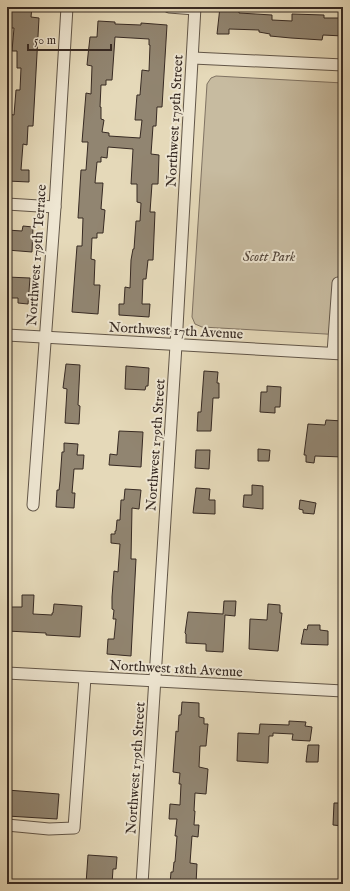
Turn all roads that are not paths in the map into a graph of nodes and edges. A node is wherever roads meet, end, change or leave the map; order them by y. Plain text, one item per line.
1 (67, 7) edge
2 (168, 7) edge
3 (195, 8) edge
4 (193, 58) junction
5 (343, 65) edge
6 (7, 204) edge
7 (55, 206) junction
8 (343, 284) edge
9 (7, 335) edge
10 (46, 337) junction
11 (176, 345) junction
12 (338, 354) edge
13 (33, 505) dead end
14 (7, 673) edge
15 (85, 678) junction
16 (155, 682) junction
17 (343, 692) edge
18 (7, 825) edge
19 (142, 884) edge

1 - 7 street, Northwest 179th Terrace
2 - 3 street
3 - 4 street, Northwest 179th Street
4 - 5 street
4 - 11 street, Northwest 179th Street
6 - 7 street
7 - 10 street, Northwest 179th Terrace
8 - 12 street
9 - 10 street, Northwest 17th Avenue
10 - 11 street, Northwest 17th Avenue
10 - 13 street, Northwest 179th Terrace
11 - 12 street, Northwest 17th Avenue
11 - 16 street, Northwest 179th Street
14 - 15 street, Northwest 18th Avenue
15 - 16 street, Northwest 18th Avenue
15 - 18 street
16 - 17 street, Northwest 18th Avenue
16 - 19 street, Northwest 179th Street

